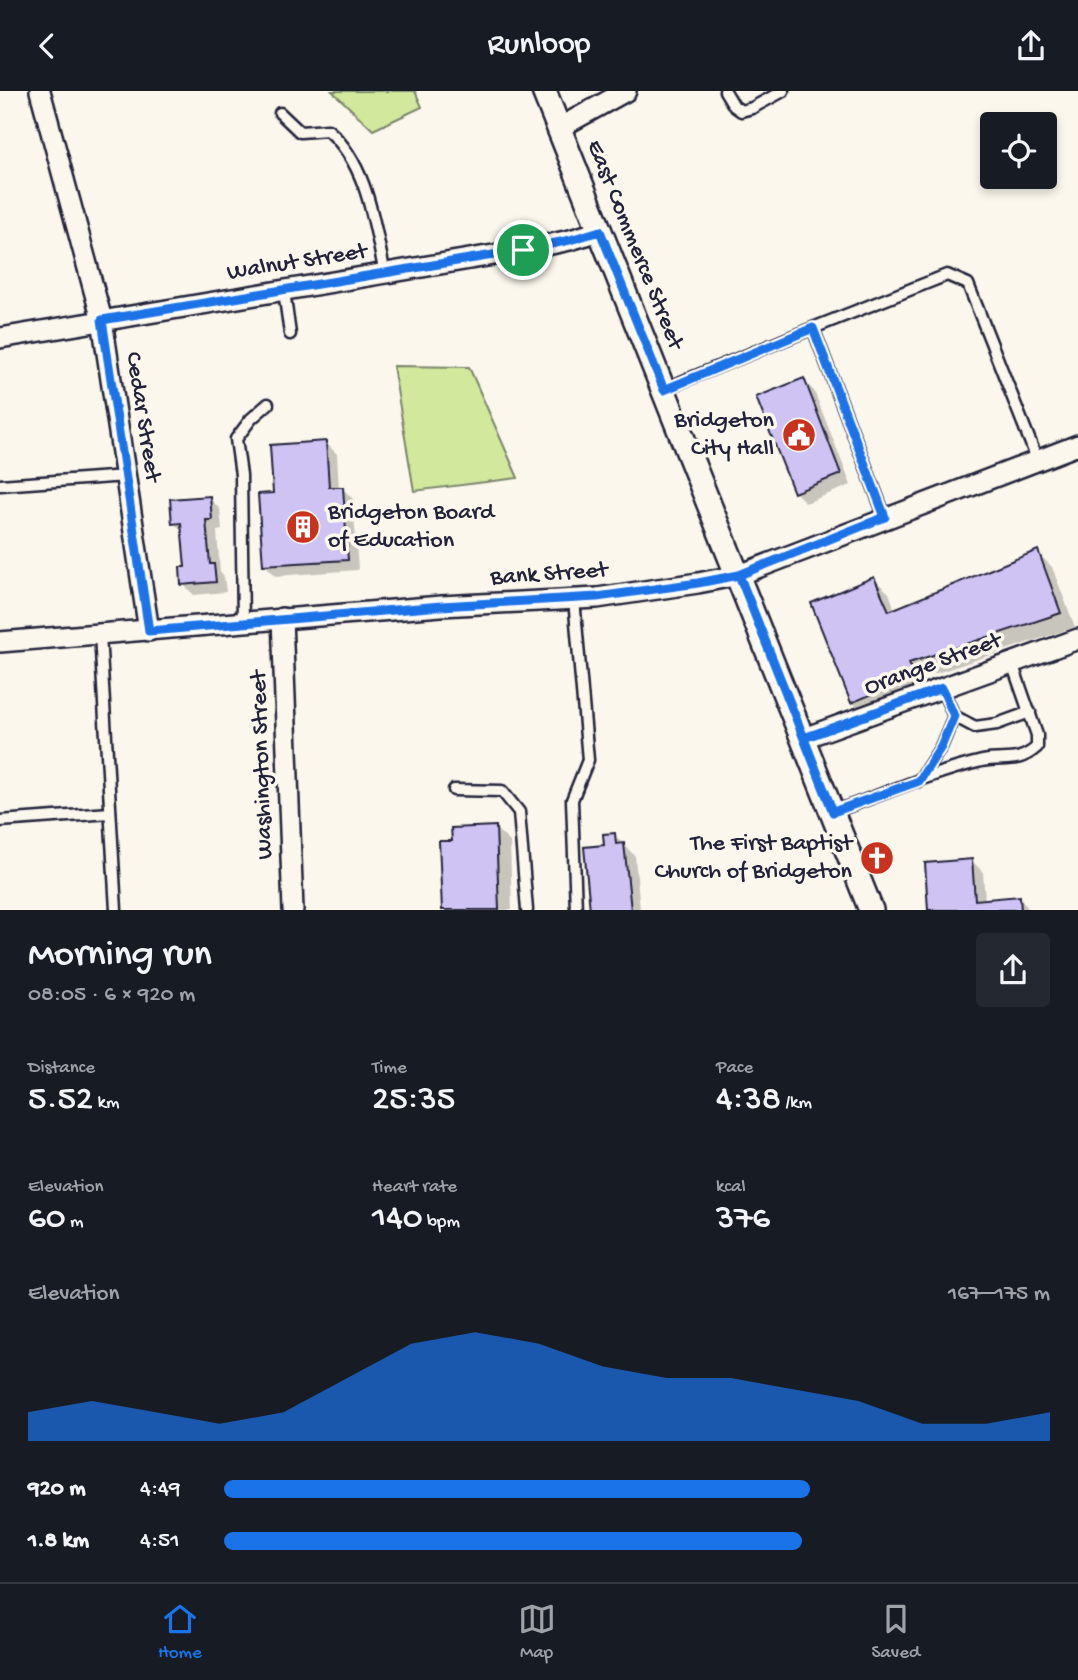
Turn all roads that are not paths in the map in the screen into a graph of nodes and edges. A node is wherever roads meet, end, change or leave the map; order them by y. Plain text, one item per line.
1 (40, 91) edge
2 (544, 91) edge
3 (626, 91) edge
4 (725, 91) edge
5 (783, 91) edge
6 (280, 113) dead end
7 (559, 128) junction
8 (600, 231) junction
9 (385, 274) junction
10 (284, 291) junction
11 (102, 320) junction
12 (813, 328) junction
13 (290, 334) dead end
14 (0, 338) edge
15 (664, 390) junction
16 (268, 404) dead end
17 (1078, 445) edge
18 (1037, 459) junction
19 (126, 476) junction
20 (0, 485) edge
21 (885, 517) junction
22 (739, 575) junction
23 (574, 599) junction
24 (282, 618) junction
25 (243, 623) junction
26 (149, 631) junction
27 (100, 634) junction
28 (1078, 639) edge
29 (0, 642) edge
30 (1012, 663) junction
31 (942, 688) junction
32 (1030, 712) junction
33 (954, 716) junction
34 (804, 738) junction
35 (919, 781) junction
36 (454, 790) dead end
37 (833, 812) junction
38 (110, 813) junction
39 (0, 821) edge
40 (116, 910) edge
41 (293, 910) edge
42 (527, 910) edge
43 (576, 910) edge
44 (872, 910) edge

1 - 11 street, Cedar Street
2 - 7 street, East Commerce Street
3 - 7 street
4 - 5 lane
6 - 9 lane
7 - 8 street, East Commerce Street
8 - 9 street, Walnut Street
8 - 15 street, East Commerce Street
9 - 10 street, Walnut Street
10 - 11 street, Walnut Street
10 - 13 lane
11 - 14 street, Walnut Street
11 - 19 street, Cedar Street
12 - 15 lane
12 - 18 lane
12 - 21 lane
15 - 22 street, East Commerce Street
16 - 25 lane
17 - 18 street, Bank Street
18 - 21 street, Bank Street
19 - 20 lane
19 - 26 street, Cedar Street
21 - 22 street, Bank Street
22 - 23 street, Bank Street
22 - 34 street, East Commerce Street
23 - 24 street, Bank Street
23 - 43 lane
24 - 25 street, Bank Street
24 - 41 street, Washington Street
25 - 26 street, Bank Street
26 - 27 street, Bank Street
27 - 29 street, Bank Street
27 - 38 lane
28 - 30 street, Orange Street
30 - 31 street, Orange Street
30 - 32 lane
31 - 33 lane
31 - 34 street, Orange Street
32 - 33 lane
32 - 35 lane
33 - 35 lane
34 - 37 street, East Commerce Street
35 - 37 lane
36 - 42 lane
37 - 44 street, East Commerce Street
38 - 39 lane
38 - 40 lane

